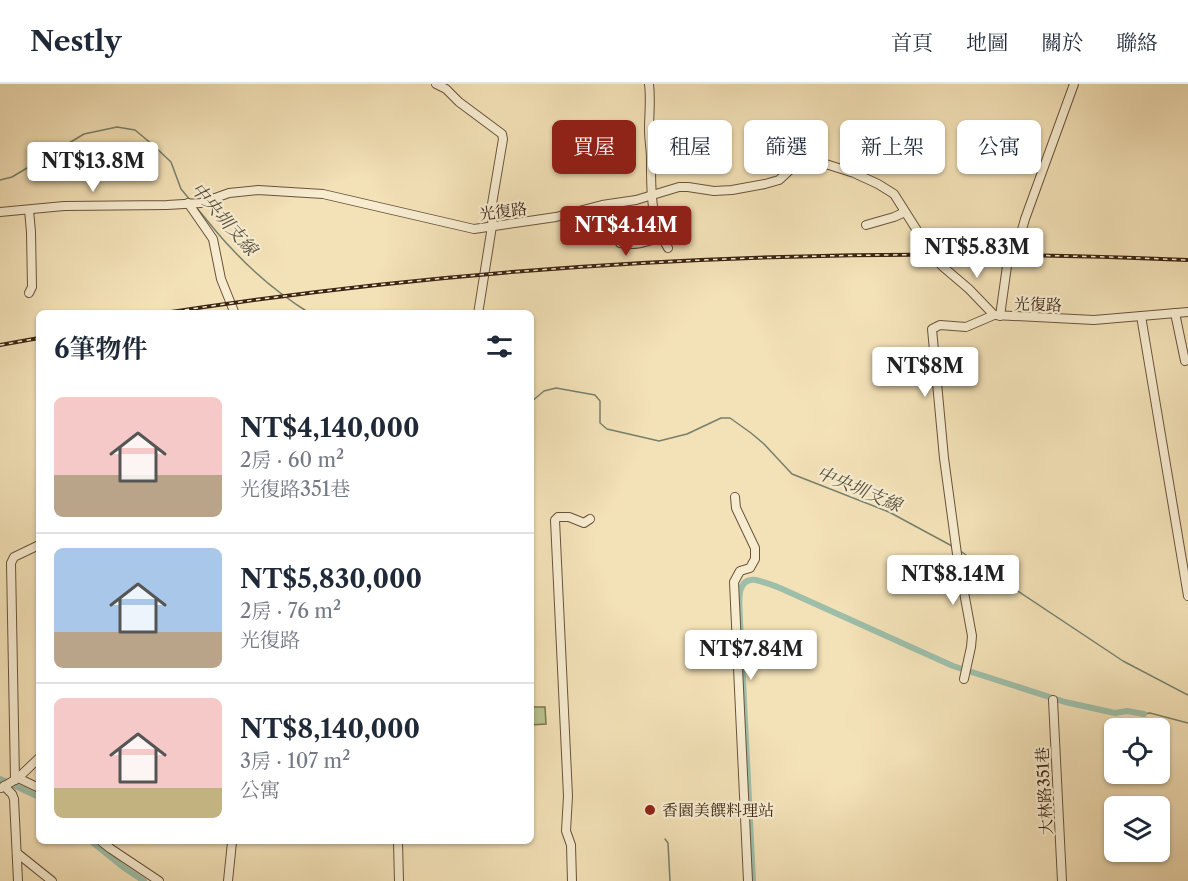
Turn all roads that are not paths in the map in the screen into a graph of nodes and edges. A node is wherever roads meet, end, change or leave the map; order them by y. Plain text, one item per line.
1 (436, 84) edge
2 (649, 84) edge
3 (1074, 84) edge
4 (448, 87) edge
5 (651, 195) junction
6 (188, 203) junction
7 (29, 210) junction
8 (0, 212) edge
9 (905, 212) junction
10 (610, 225) dead end
11 (866, 225) dead end
12 (492, 226) junction
13 (661, 237) junction
14 (668, 248) dead end
15 (29, 293) dead end
16 (233, 310) edge
17 (479, 310) edge
18 (1188, 312) edge
19 (1175, 313) junction
20 (997, 316) junction
21 (1141, 316) junction
22 (1185, 361) dead end
23 (735, 496) dead end
24 (590, 519) dead end
25 (36, 546) edge
26 (1188, 596) edge
27 (964, 679) dead end
28 (1053, 700) dead end
29 (36, 761) edge
30 (15, 780) junction
31 (2, 787) edge
32 (36, 787) edge
33 (105, 844) edge
34 (232, 844) edge
35 (398, 844) edge
36 (17, 853) junction
37 (18, 881) edge
38 (52, 881) edge
39 (159, 881) edge
40 (228, 881) edge
41 (399, 881) edge
42 (572, 881) edge
43 (748, 881) edge
44 (1062, 881) edge

1 - 4 street
2 - 5 street
3 - 20 street
4 - 12 street
5 - 9 street, 光復路
5 - 12 street, 光復路
5 - 13 street
6 - 7 street, 光復路
6 - 12 street, 光復路
6 - 16 street
7 - 8 street, 光復路
7 - 15 street
9 - 11 street
9 - 20 street, 光復路
10 - 13 street
12 - 17 street
13 - 14 street
18 - 19 street, 光復路
19 - 21 street, 光復路
19 - 22 street
20 - 21 street, 光復路
20 - 27 street
21 - 26 street
23 - 43 street
24 - 42 street
25 - 30 street
28 - 44 street, 大林路351巷
29 - 30 street
30 - 31 street
30 - 32 street
31 - 36 street
33 - 39 street
34 - 40 street
35 - 41 street
36 - 37 street
36 - 38 street

